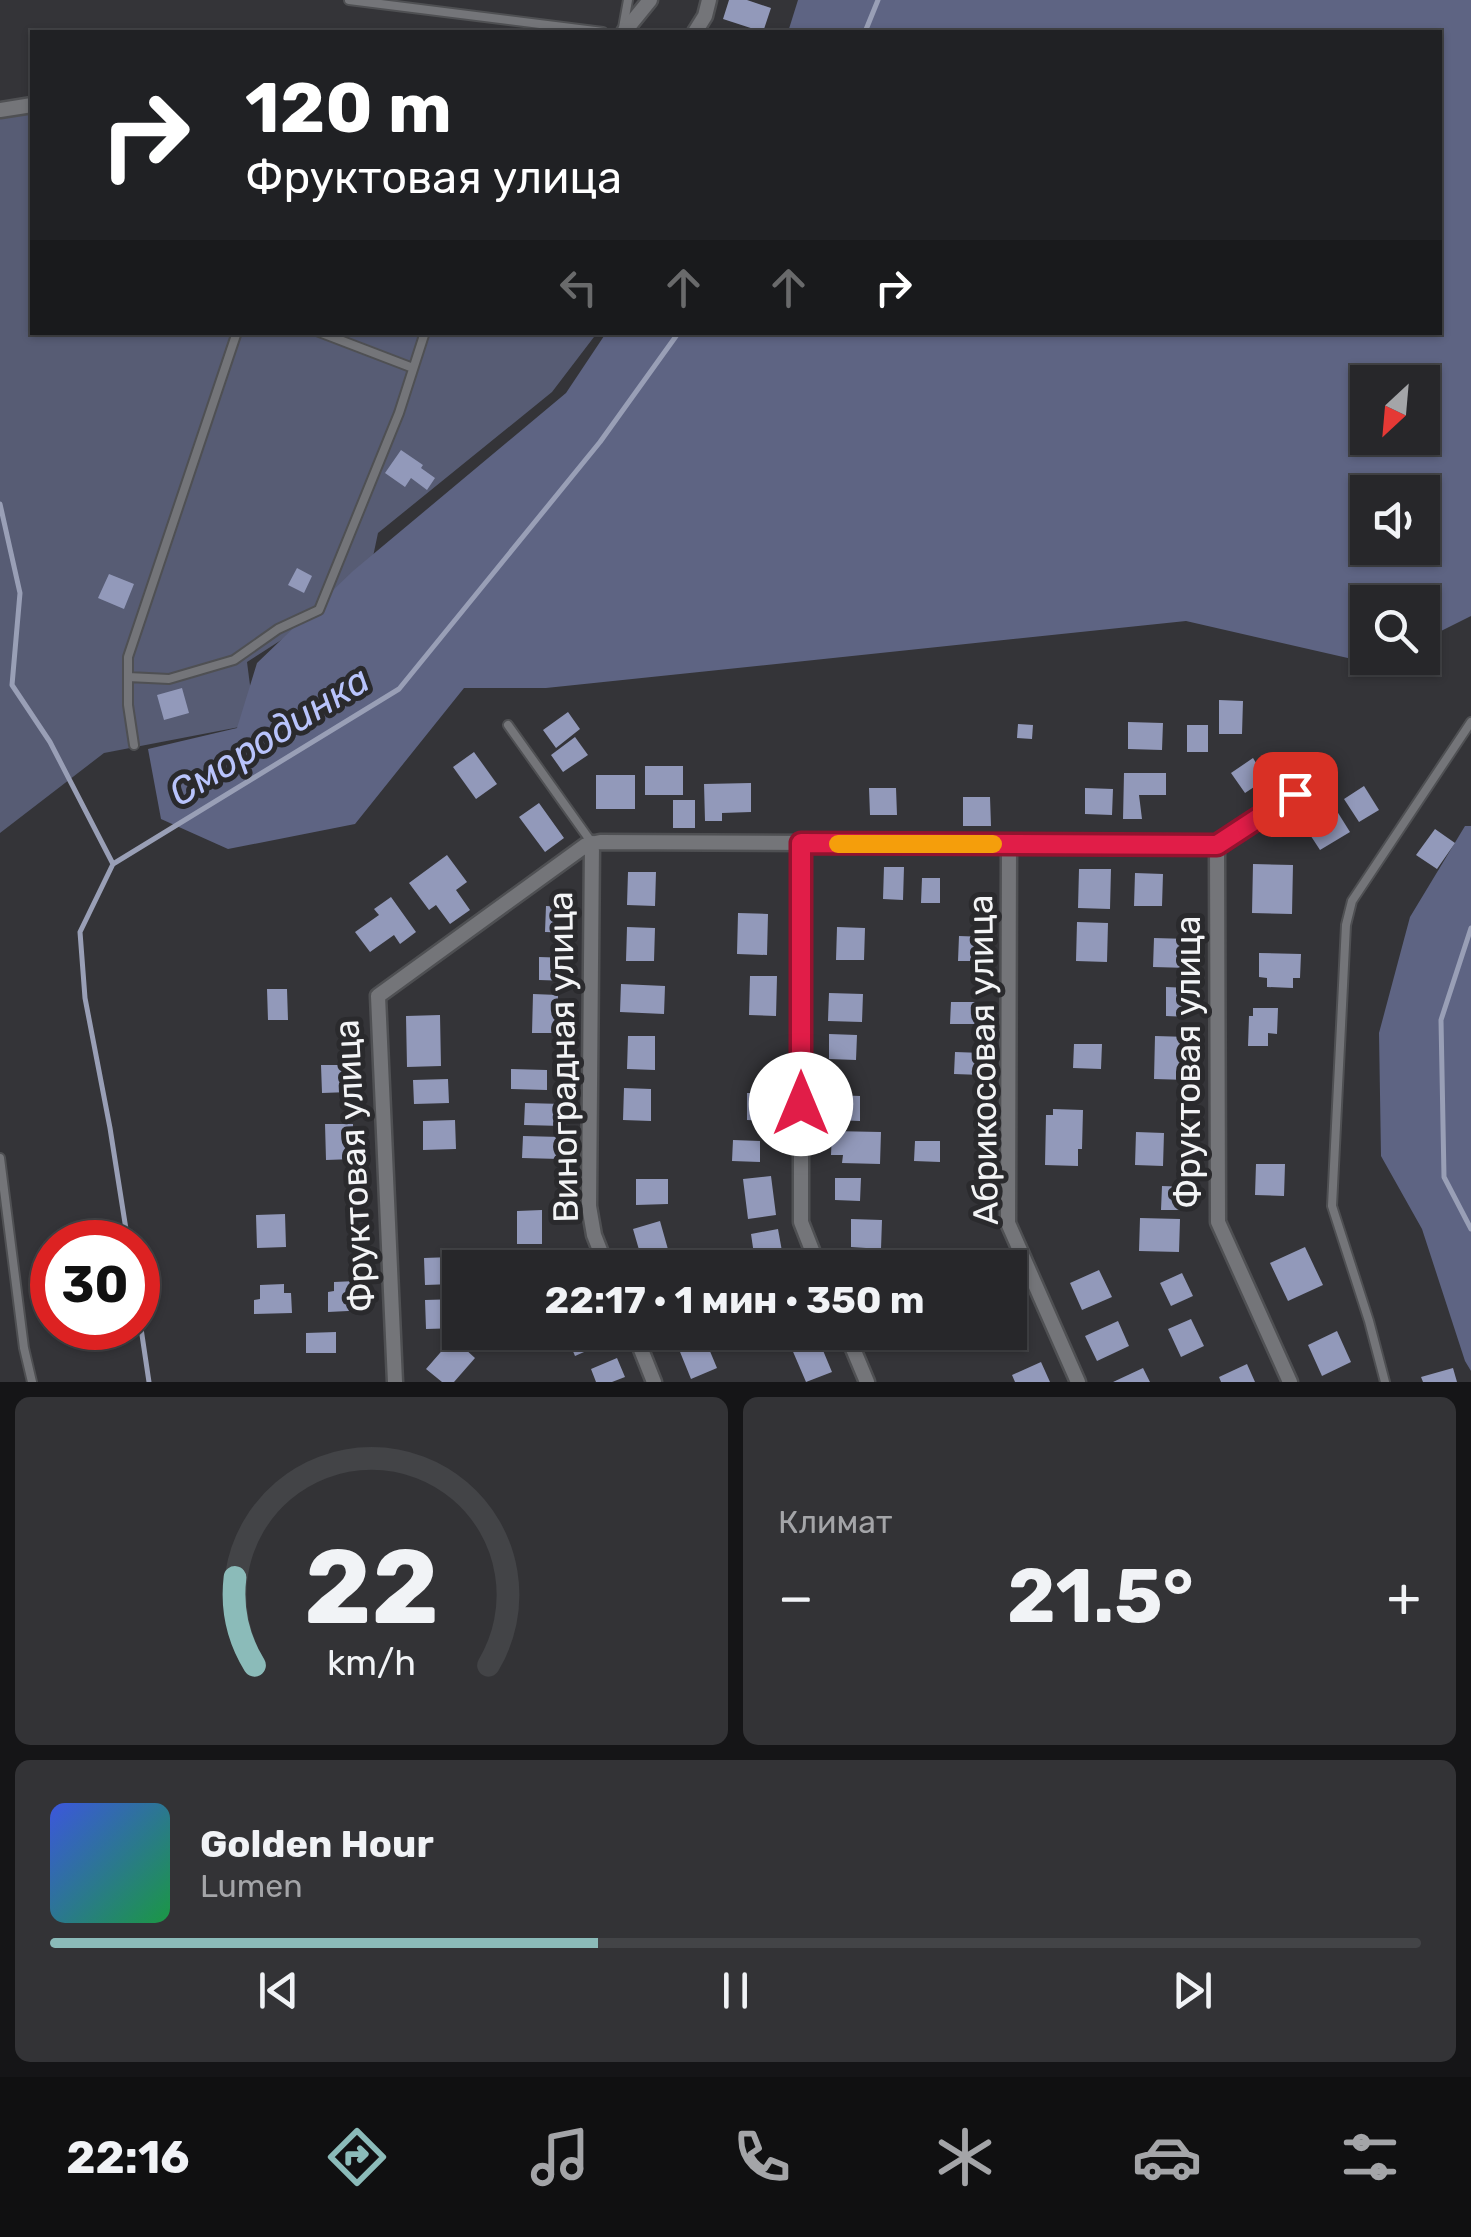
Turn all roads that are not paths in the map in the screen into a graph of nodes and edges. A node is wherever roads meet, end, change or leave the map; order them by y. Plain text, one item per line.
1 (349, 0) edge
2 (433, 0) edge
3 (628, 0) edge
4 (650, 0) edge
5 (709, 0) edge
6 (430, 13) junction
7 (585, 30) edge
8 (623, 30) edge
9 (625, 30) edge
10 (696, 30) edge
11 (30, 105) edge
12 (0, 110) edge
13 (236, 335) edge
14 (327, 335) edge
15 (424, 335) edge
16 (413, 368) junction
17 (128, 677) junction
18 (1471, 722) edge
19 (508, 725) dead end
20 (134, 744) dead end
21 (1295, 794) dead end
22 (592, 843) junction
23 (801, 843) junction
24 (1010, 844) junction
25 (1217, 845) junction
26 (0, 1158) edge
27 (600, 1250) edge
28 (812, 1250) edge
29 (641, 1350) edge
30 (854, 1350) edge
31 (32, 1382) edge
32 (395, 1382) edge
33 (654, 1382) edge
34 (867, 1382) edge
35 (1078, 1382) edge
36 (1290, 1382) edge
37 (1384, 1382) edge

1 - 6 lane
2 - 6 lane
3 - 8 lane
4 - 9 street
5 - 10 street
6 - 7 lane
11 - 12 street
13 - 17 lane
14 - 16 lane
15 - 16 lane
16 - 17 lane
17 - 20 lane
18 - 37 lane
19 - 22 lane
21 - 25 street
22 - 23 street
22 - 27 street, Виноградная улица
22 - 32 street, Фруктовая улица
23 - 24 street
23 - 28 street
24 - 25 street
24 - 35 street, Абрикосовая улица
25 - 36 street, Фруктовая улица
26 - 31 lane
29 - 33 street
30 - 34 street

